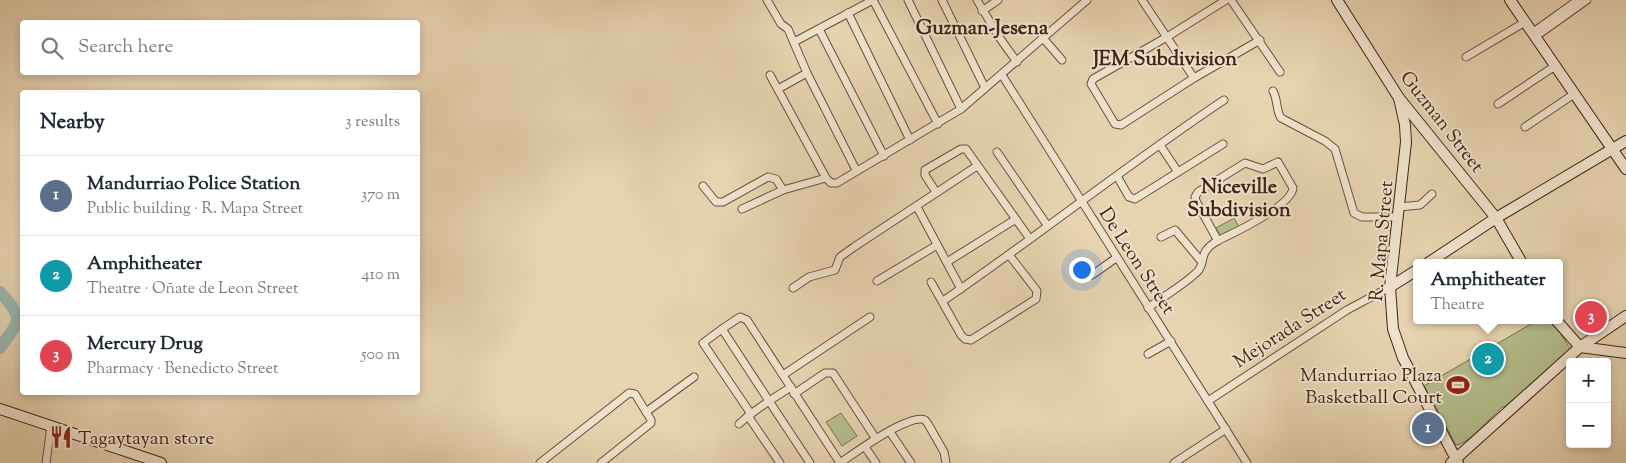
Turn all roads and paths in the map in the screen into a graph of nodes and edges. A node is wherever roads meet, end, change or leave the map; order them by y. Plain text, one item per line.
1 (768, 0) edge
2 (873, 0) edge
3 (908, 0) edge
4 (942, 0) edge
5 (977, 0) edge
6 (998, 0) edge
7 (1087, 0) edge
8 (1142, 0) edge
9 (1226, 0) edge
10 (1231, 0) edge
11 (1337, 0) edge
12 (1510, 0) edge
13 (1578, 0) edge
14 (1587, 0) edge
15 (982, 10) junction
16 (848, 13) junction
17 (1525, 22) junction
18 (819, 29) junction
19 (1534, 35) junction
20 (1043, 38) junction
21 (1167, 38) junction
22 (1260, 40) junction
23 (794, 42) junction
24 (1466, 57) dead end
25 (1062, 60) dead end
26 (1016, 62) junction
27 (1555, 66) junction
28 (1280, 72) dead end
29 (807, 73) junction
30 (770, 75) dead end
31 (1002, 75) junction
32 (1194, 78) junction
33 (985, 88) junction
34 (778, 90) junction
35 (1273, 91) dead end
36 (1574, 94) junction
37 (1399, 98) junction
38 (1224, 100) dead end
39 (1498, 104) dead end
40 (961, 109) junction
41 (938, 124) junction
42 (1525, 127) dead end
43 (910, 140) junction
44 (1626, 141) edge
45 (1222, 144) dead end
46 (1160, 145) junction
47 (1613, 148) junction
48 (997, 152) dead end
49 (884, 156) junction
50 (977, 166) junction
51 (1626, 169) edge
52 (856, 170) junction
53 (1178, 172) junction
54 (1117, 176) junction
55 (826, 178) junction
56 (703, 186) dead end
57 (784, 190) junction
58 (936, 192) junction
59 (1432, 194) dead end
60 (1080, 200) junction
61 (917, 207) junction
62 (742, 209) dead end
63 (1399, 212) junction
64 (1496, 218) junction
65 (1016, 219) junction
66 (1047, 225) junction
67 (1162, 237) dead end
68 (1030, 238) junction
69 (1218, 241) junction
70 (938, 245) junction
71 (1010, 256) junction
72 (1116, 258) junction
73 (1434, 259) edge
74 (1520, 259) edge
75 (1201, 261) junction
76 (947, 262) junction
77 (1413, 273) edge
78 (1092, 275) dead end
79 (878, 281) dead end
80 (931, 282) dead end
81 (1390, 287) junction
82 (793, 288) dead end
83 (961, 289) junction
84 (943, 302) junction
85 (1148, 308) junction
86 (1626, 316) edge
87 (870, 317) dead end
88 (1560, 324) edge
89 (722, 329) junction
90 (1171, 341) junction
91 (1580, 347) junction
92 (1626, 353) edge
93 (1148, 354) dead end
94 (782, 375) junction
95 (694, 377) dead end
96 (793, 390) junction
97 (769, 401) junction
98 (1208, 402) junction
99 (1, 409) edge
100 (646, 412) junction
101 (750, 415) junction
102 (739, 424) dead end
103 (51, 426) junction
104 (1226, 429) junction
105 (890, 432) junction
106 (876, 439) junction
107 (865, 446) junction
108 (1455, 462) edge
109 (46, 463) edge
110 (161, 463) edge
111 (540, 463) edge
112 (601, 463) edge
113 (780, 463) edge
114 (810, 463) edge
115 (840, 463) edge
116 (876, 463) edge
117 (910, 463) edge
118 (946, 463) edge
119 (1174, 463) edge
120 (1247, 463) edge

1 - 23 street
2 - 16 street
2 - 41 street
3 - 40 street
4 - 33 street
5 - 15 street
6 - 15 street
7 - 20 street
8 - 21 street
9 - 21 street
10 - 22 street
11 - 37 main road, Guzman Street
12 - 17 main road
13 - 19 street
14 - 19 street
15 - 26 street
16 - 18 street
16 - 43 street
17 - 19 main road
17 - 24 street
18 - 23 street
18 - 49 street
19 - 27 main road
20 - 25 street
20 - 26 street
21 - 32 street
21 - 32 street
22 - 28 street
22 - 32 street
23 - 29 street
26 - 31 street
27 - 36 main road
27 - 39 street
29 - 34 street
29 - 52 street
30 - 34 street
31 - 33 street
31 - 60 street, De Leon Street
33 - 40 street
34 - 55 street
35 - 63 street
36 - 42 street
36 - 47 main road
37 - 63 main road, R. Mapa Street
37 - 64 main road, Guzman Street
38 - 46 street
40 - 41 street
41 - 43 street
43 - 49 street
44 - 47 main road
45 - 53 street
46 - 53 street
46 - 54 street
47 - 51 main road
47 - 64 main road
48 - 66 street
49 - 52 street
50 - 58 street
50 - 58 street
50 - 65 street
52 - 55 street
53 - 54 street
54 - 60 street
55 - 57 street
56 - 57 street
57 - 62 street
58 - 61 street
59 - 63 street
60 - 66 street
60 - 72 street, De Leon Street
61 - 70 street
61 - 82 street
63 - 81 main road, R. Mapa Street
64 - 73 main road
64 - 74 main road, Guzman Street
65 - 68 street
65 - 76 street
66 - 68 street
67 - 75 street
68 - 71 street
69 - 69 street
69 - 75 street
70 - 76 street
70 - 79 street
71 - 83 street
71 - 84 street
72 - 78 street
72 - 85 street, De Leon Street
75 - 85 street
76 - 83 street
77 - 81 main road, Mejorada Street
80 - 84 street
81 - 98 street, Mejorada Street
81 - 108 main road, R. Mapa Street
83 - 84 street
85 - 90 street, De Leon Street
86 - 91 main road
87 - 94 street
88 - 91 main road
89 - 94 street
89 - 97 street
89 - 101 street
90 - 93 street
90 - 98 street, De Leon Street
91 - 92 main road
91 - 108 main road
94 - 96 street
95 - 100 street
96 - 97 street
96 - 106 street
96 - 115 street
97 - 101 street
97 - 114 street
98 - 104 street, De Leon Street
99 - 103 main road
100 - 111 street
100 - 112 street
101 - 102 street
101 - 113 street
103 - 109 street
103 - 110 main road
104 - 119 street
104 - 120 street, De Leon Street
105 - 106 street
105 - 117 street
105 - 118 street
106 - 107 street
107 - 115 street
107 - 116 street

